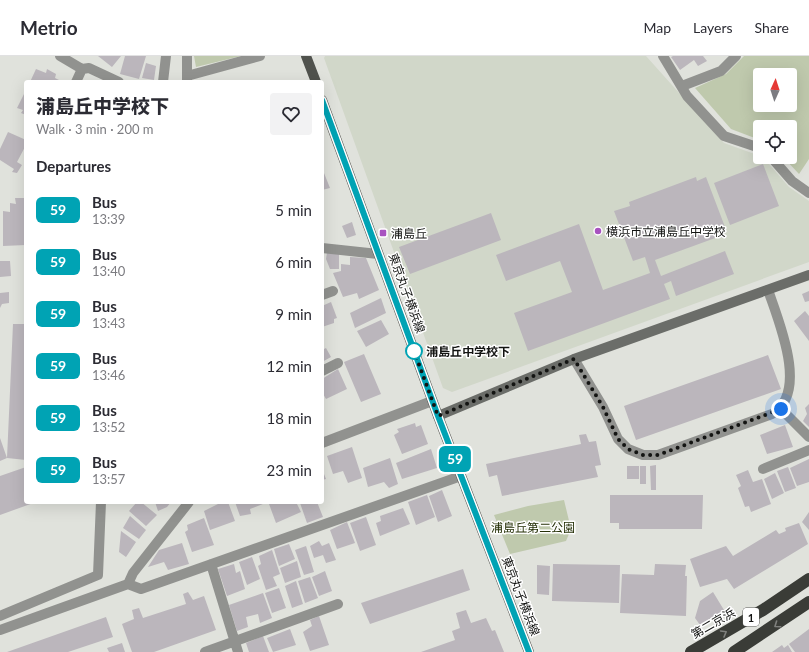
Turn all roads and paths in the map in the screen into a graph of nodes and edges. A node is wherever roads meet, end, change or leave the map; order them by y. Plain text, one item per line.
1 (60, 56) edge
2 (187, 56) edge
3 (260, 56) edge
4 (306, 56) edge
5 (663, 56) edge
6 (736, 56) edge
7 (164, 57) edge
8 (82, 69) junction
9 (187, 79) edge
10 (77, 80) edge
11 (115, 80) edge
12 (163, 80) edge
13 (315, 80) edge
14 (682, 86) junction
15 (324, 106) edge
16 (753, 146) edge
17 (776, 164) edge
18 (809, 193) edge
19 (324, 248) edge
20 (378, 254) junction
21 (809, 275) edge
22 (768, 290) junction
23 (334, 291) dead end
24 (324, 294) edge
25 (574, 359) junction
26 (338, 363) dead end
27 (324, 370) edge
28 (432, 401) junction
29 (781, 409) junction
30 (438, 416) junction
31 (809, 437) edge
32 (324, 442) edge
33 (809, 450) edge
34 (763, 469) dead end
35 (461, 476) junction
36 (101, 504) edge
37 (186, 504) edge
38 (211, 564) junction
39 (809, 579) edge
40 (128, 584) junction
41 (809, 602) edge
42 (338, 604) dead end
43 (0, 616) edge
44 (0, 630) edge
45 (234, 642) junction
46 (205, 652) edge
47 (238, 652) edge
48 (529, 652) edge
49 (691, 652) edge
50 (734, 652) edge

1 - 8 street
2 - 9 street
3 - 9 street
4 - 13 main road
5 - 14 street
6 - 14 street
7 - 12 street
8 - 10 street
8 - 11 street
14 - 16 street
15 - 20 main road, 東京丸子横浜線
17 - 18 street
19 - 20 street
20 - 28 main road, 東京丸子横浜線
21 - 22 street
22 - 25 street
22 - 29 street
23 - 24 street
25 - 29 street
25 - 30 street
26 - 27 street
28 - 30 main road, 東京丸子横浜線
28 - 32 street
29 - 31 street
30 - 35 main road, 東京丸子横浜線
33 - 34 street
35 - 38 street
35 - 48 main road, 東京丸子横浜線
36 - 43 street
37 - 40 street
38 - 40 street
38 - 45 street
49 -> 39 highway, 第二京浜 / 1
40 - 44 street
41 -> 50 highway, 1
42 - 45 street
45 - 46 street
45 - 47 street

